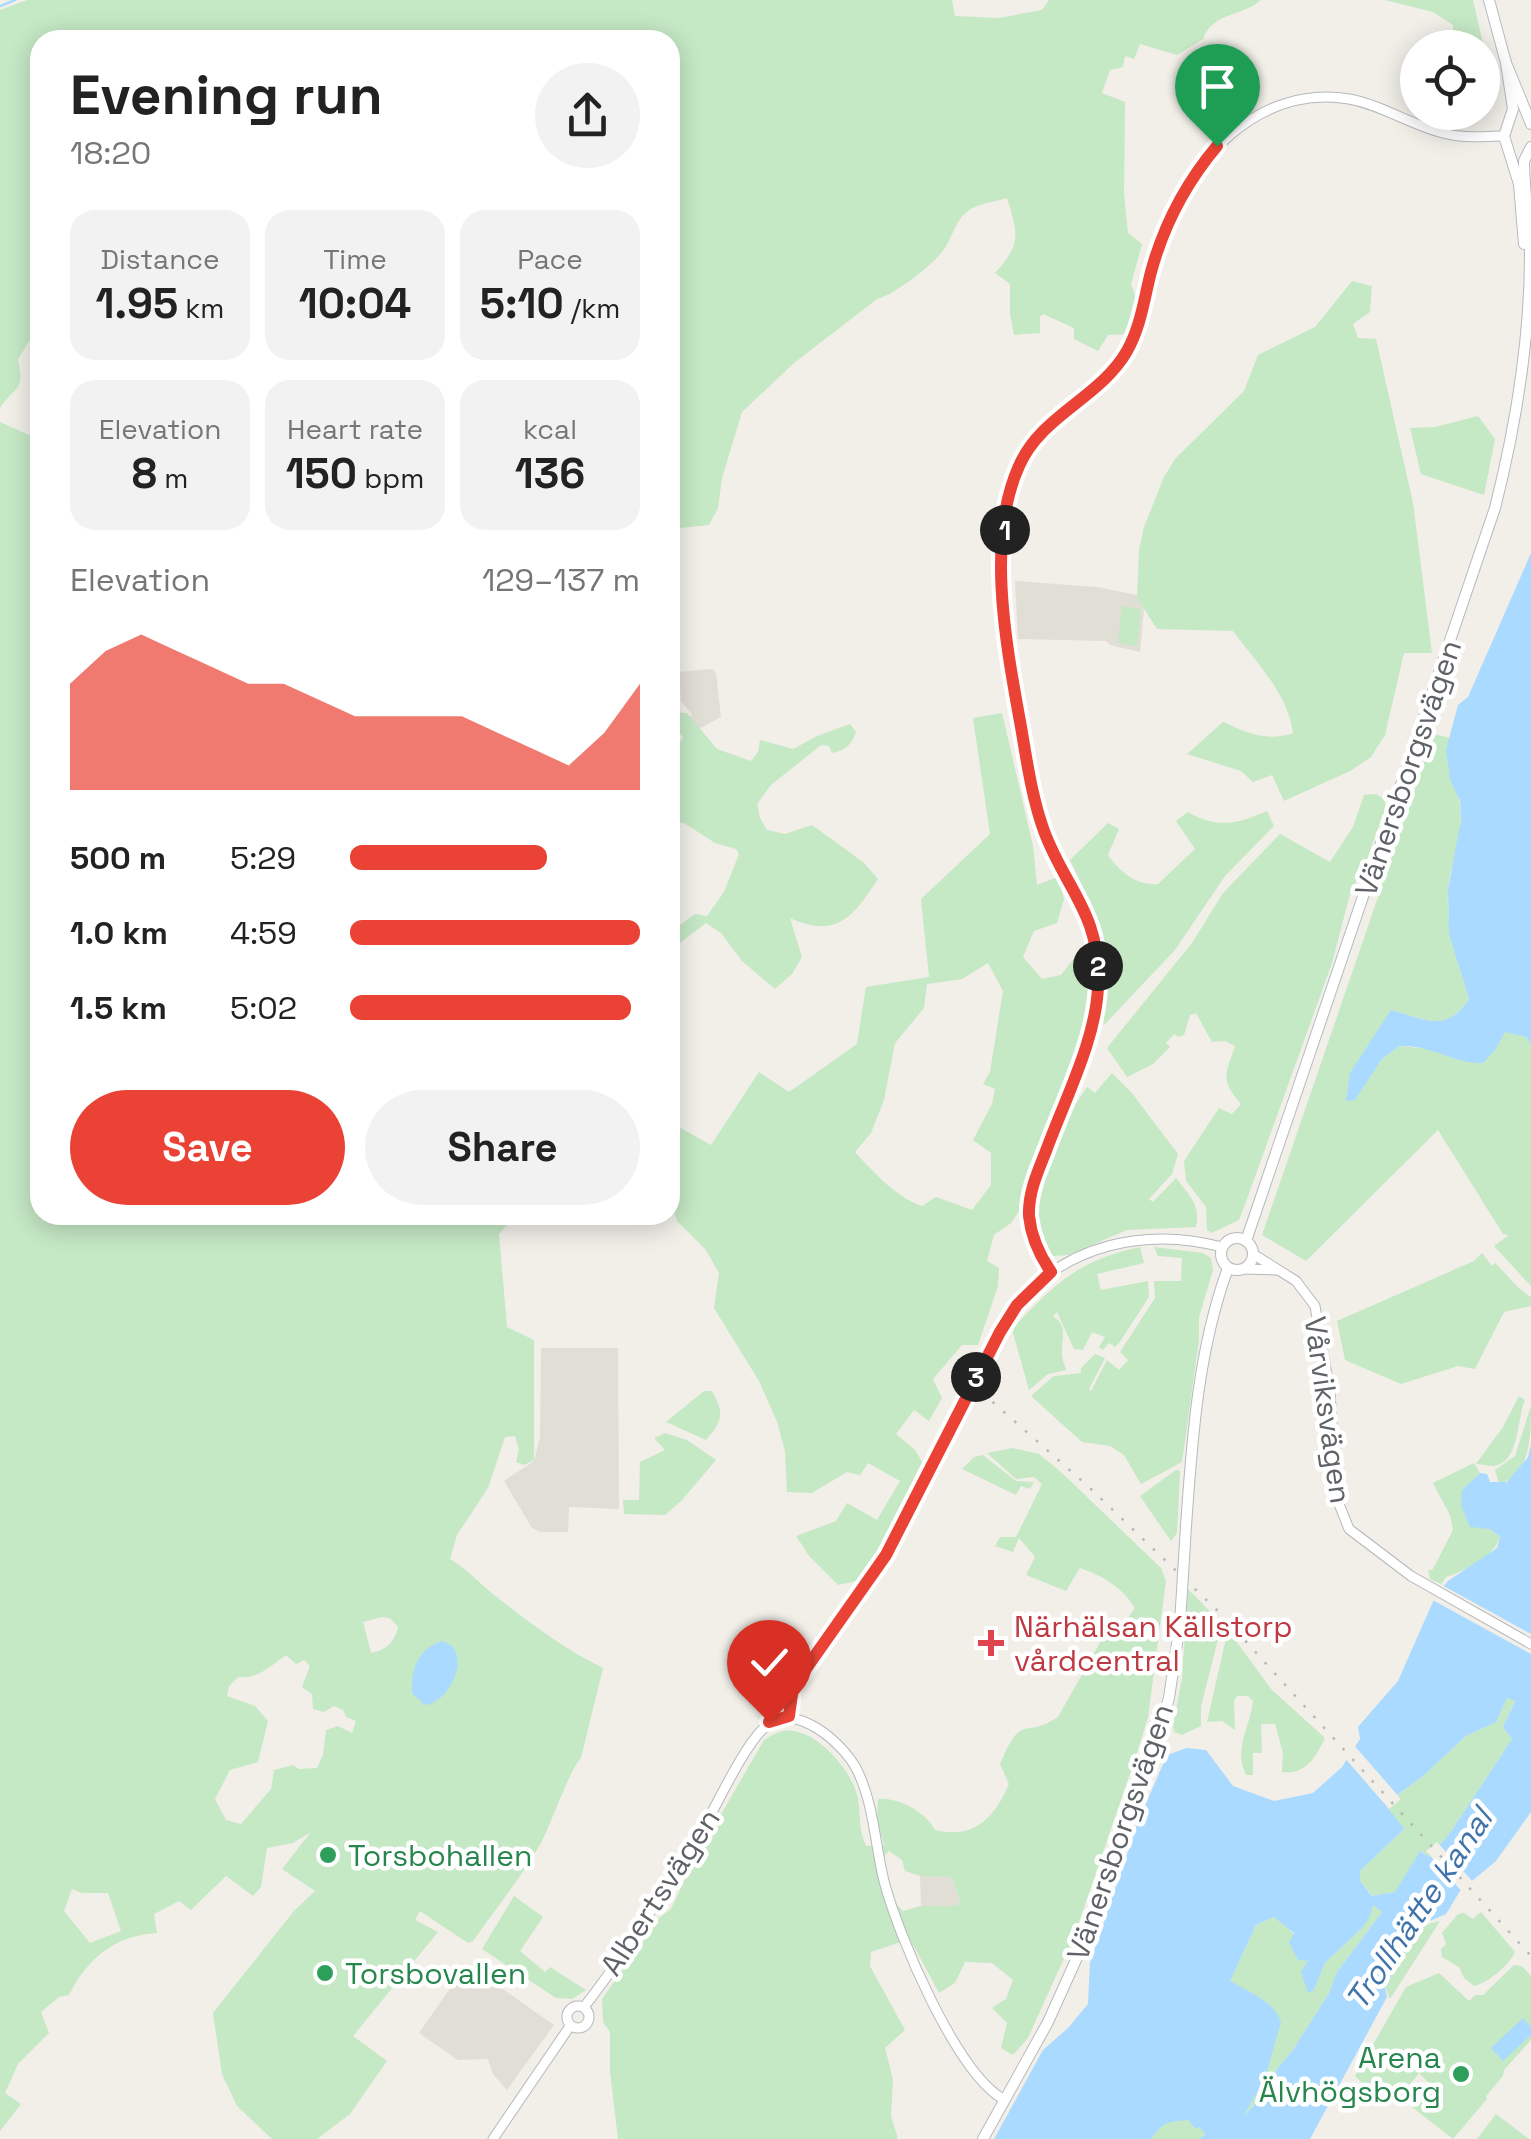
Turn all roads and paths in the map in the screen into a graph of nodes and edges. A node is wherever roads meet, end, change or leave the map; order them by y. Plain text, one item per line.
1 (1489, 0) edge
2 (1506, 63) junction
3 (1530, 123) edge
4 (1510, 124) junction
5 (1507, 141) junction
6 (1531, 147) edge
7 (1528, 285) junction
8 (1246, 1241) junction
9 (1222, 1247) junction
10 (1253, 1254) junction
11 (1228, 1268) junction
12 (1243, 1269) junction
13 (1277, 1270) junction
14 (1051, 1272) junction
15 (1531, 1644) edge
16 (789, 1716) junction
17 (584, 2008) junction
18 (570, 2026) junction
19 (1003, 2099) junction
20 (492, 2139) edge
21 (983, 2139) edge

1 - 2 main road
2 - 3 main road
2 - 4 main road
3 - 4 main road
4 - 5 main road
5 - 6 main road, Vänersborgsvägen
5 - 7 main road, Vänersborgsvägen
5 - 14 street
6 - 7 main road, Vänersborgsvägen
7 - 8 main road, Vänersborgsvägen
8 - 9 main road
8 - 10 main road
9 - 11 main road
9 - 14 street
10 - 12 main road
10 - 13 street, Vårviksvägen
11 - 12 main road
11 - 19 main road, Vänersborgsvägen, bridge
12 - 13 street
13 - 15 street, Vårviksvägen
14 - 16 street, bridge
16 - 17 street, Albertsvägen
16 - 19 street
17 - 18 street
17 - 18 street
18 - 20 street
19 - 21 main road, Vänersborgsvägen

